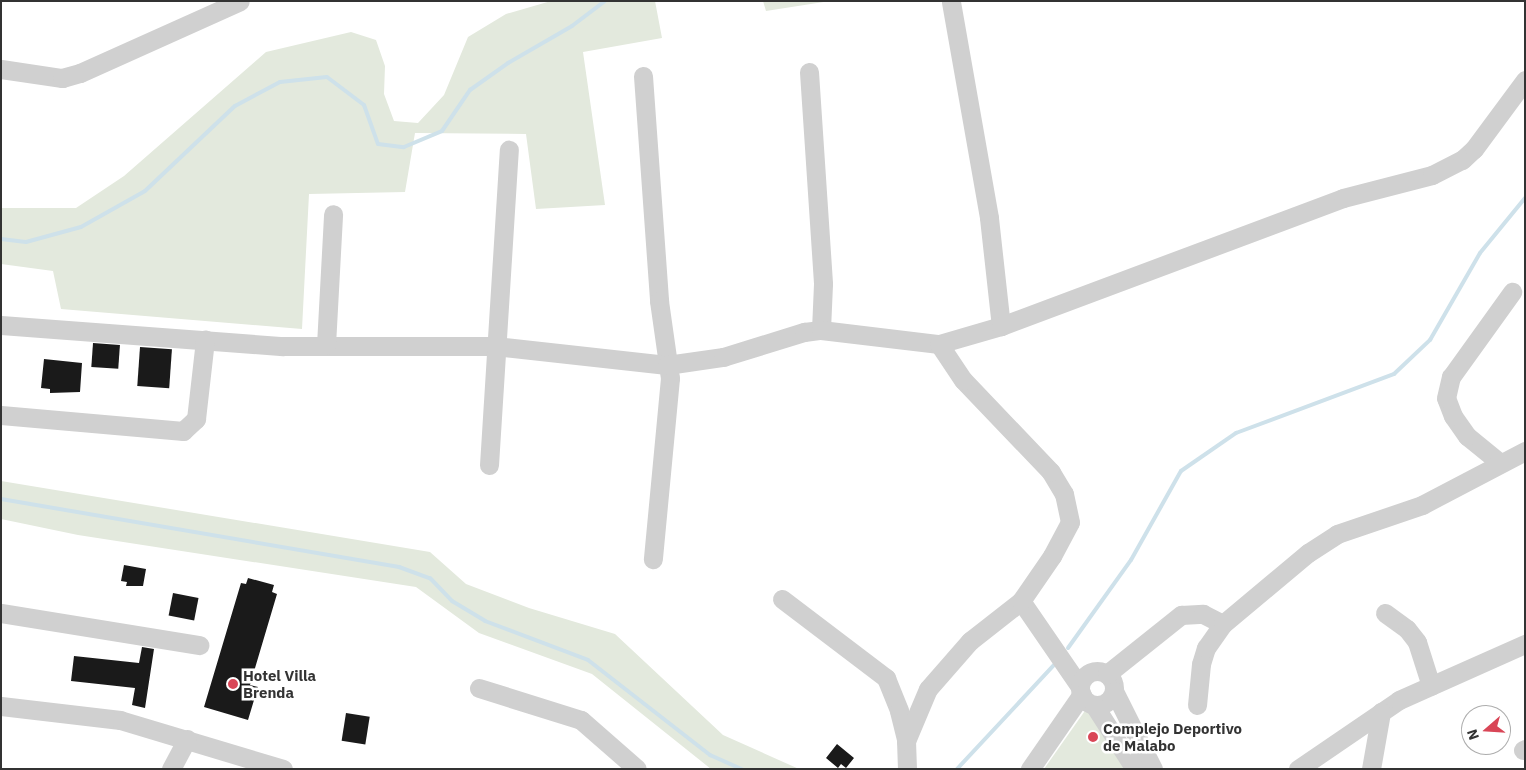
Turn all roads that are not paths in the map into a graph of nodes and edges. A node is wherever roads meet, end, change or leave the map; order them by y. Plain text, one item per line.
1 (240, 1) edge
2 (951, 2) edge
3 (1, 69) edge
4 (809, 72) dead end
5 (643, 76) dead end
6 (1525, 80) edge
7 (509, 150) dead end
8 (333, 214) dead end
9 (1512, 292) dead end
10 (1, 324) edge
11 (1001, 326) junction
12 (821, 330) junction
13 (205, 340) junction
14 (939, 344) junction
15 (326, 345) junction
16 (495, 346) junction
17 (667, 365) junction
18 (1, 415) edge
19 (1525, 451) edge
20 (1499, 462) junction
21 (489, 465) dead end
22 (653, 559) dead end
23 (782, 599) dead end
24 (1021, 601) junction
25 (1, 613) edge
26 (1385, 613) dead end
27 (1223, 624) junction
28 (1525, 644) edge
29 (199, 645) dead end
30 (1107, 674) junction
31 (1431, 686) junction
32 (479, 688) dead end
33 (1114, 691) junction
34 (1085, 695) junction
35 (1197, 705) dead end
36 (1, 706) edge
37 (1381, 712) junction
38 (187, 739) junction
39 (906, 741) junction
40 (171, 769) edge
41 (283, 769) edge
42 (636, 769) edge
43 (907, 769) edge
44 (1030, 769) edge
45 (1135, 769) edge
46 (1153, 769) edge
47 (1298, 769) edge
48 (1371, 769) edge

1 - 3 street
2 - 11 street
4 - 12 street
5 - 17 street
6 - 11 street
7 - 16 street
8 - 15 street
9 - 20 street
10 - 13 street
11 - 14 street
12 - 14 street
12 - 17 street
13 - 15 street
13 - 18 street
14 - 24 street
15 - 16 street
16 - 17 street
16 - 21 street
17 - 22 street
19 - 20 street
20 - 27 street
23 - 39 street
24 - 34 street
24 - 39 street
25 - 29 street
26 - 31 street
27 - 30 street
27 - 35 street
28 - 31 street
30 - 33 street
30 - 34 street
31 - 37 street
32 - 42 street
33 - 34 street
33 - 46 street
34 - 44 street
34 - 45 street
36 - 38 street
37 - 47 street
37 - 48 street
38 - 40 street
38 - 41 street
39 - 43 street

